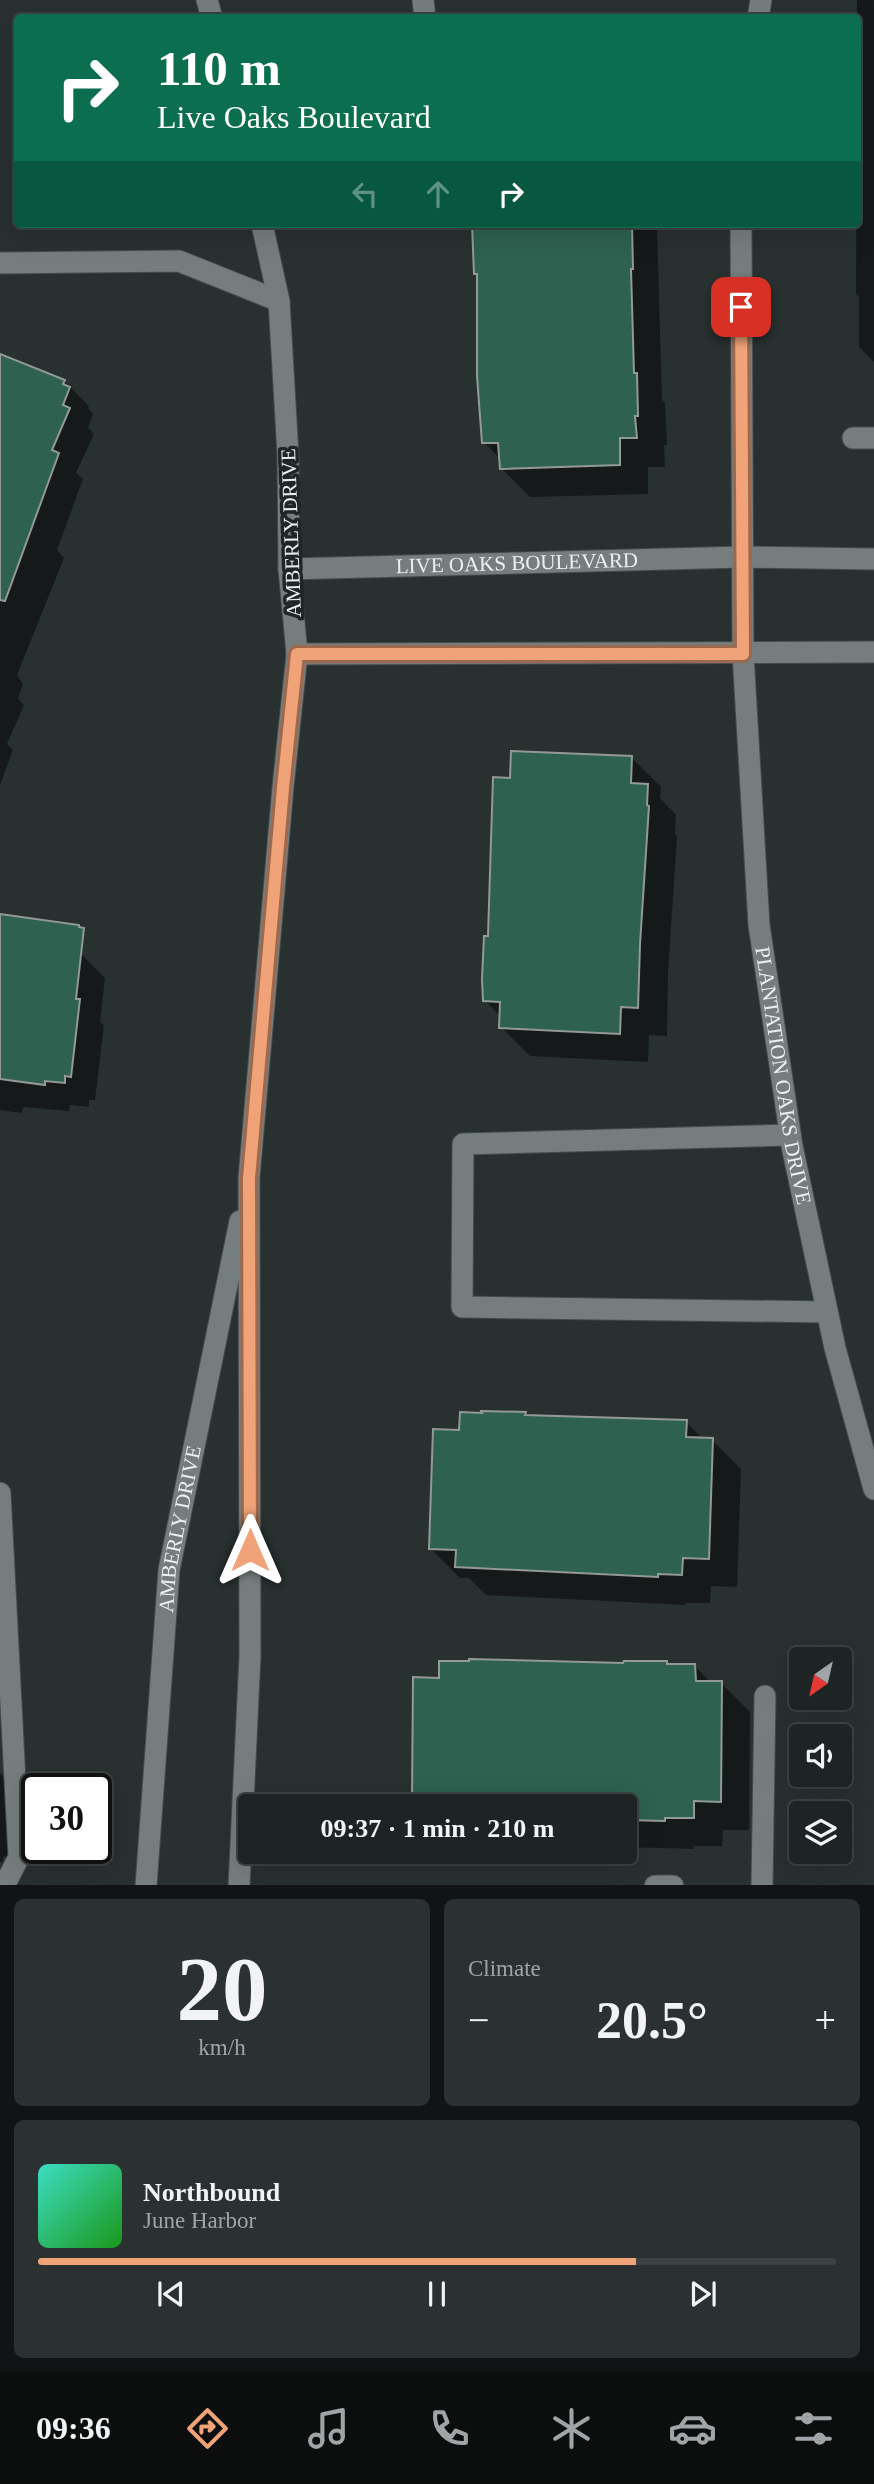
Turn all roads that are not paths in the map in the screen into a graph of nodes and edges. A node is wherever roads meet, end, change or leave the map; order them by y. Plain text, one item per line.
1 (263, 228) edge
2 (741, 228) edge
3 (0, 263) edge
4 (279, 301) junction
5 (742, 557) junction
6 (874, 559) edge
7 (289, 569) junction
8 (874, 652) edge
9 (297, 654) junction
10 (743, 654) junction
11 (790, 1135) junction
12 (249, 1178) junction
13 (827, 1312) junction
14 (874, 1489) edge
15 (0, 1493) edge
16 (765, 1696) dead end
17 (4, 1885) edge
18 (146, 1885) edge
19 (239, 1885) edge
20 (655, 1885) edge
21 (673, 1885) edge
22 (762, 1885) edge

1 - 4 street, AMBERLY DRIVE
2 - 5 street
3 - 4 street
4 - 7 street, AMBERLY DRIVE
5 - 6 street, LIVE OAKS BOULEVARD
5 - 7 street, LIVE OAKS BOULEVARD
5 - 10 street
7 - 9 street, AMBERLY DRIVE
8 - 10 street
9 - 10 street
9 - 12 street, AMBERLY DRIVE
10 - 11 street, PLANTATION OAKS DRIVE
11 - 13 street, PLANTATION OAKS DRIVE
11 - 13 street
12 - 18 street, AMBERLY DRIVE
12 - 19 street, AMBERLY DRIVE
13 - 14 street, PLANTATION OAKS DRIVE
15 - 17 street
16 - 22 street
20 - 21 street

